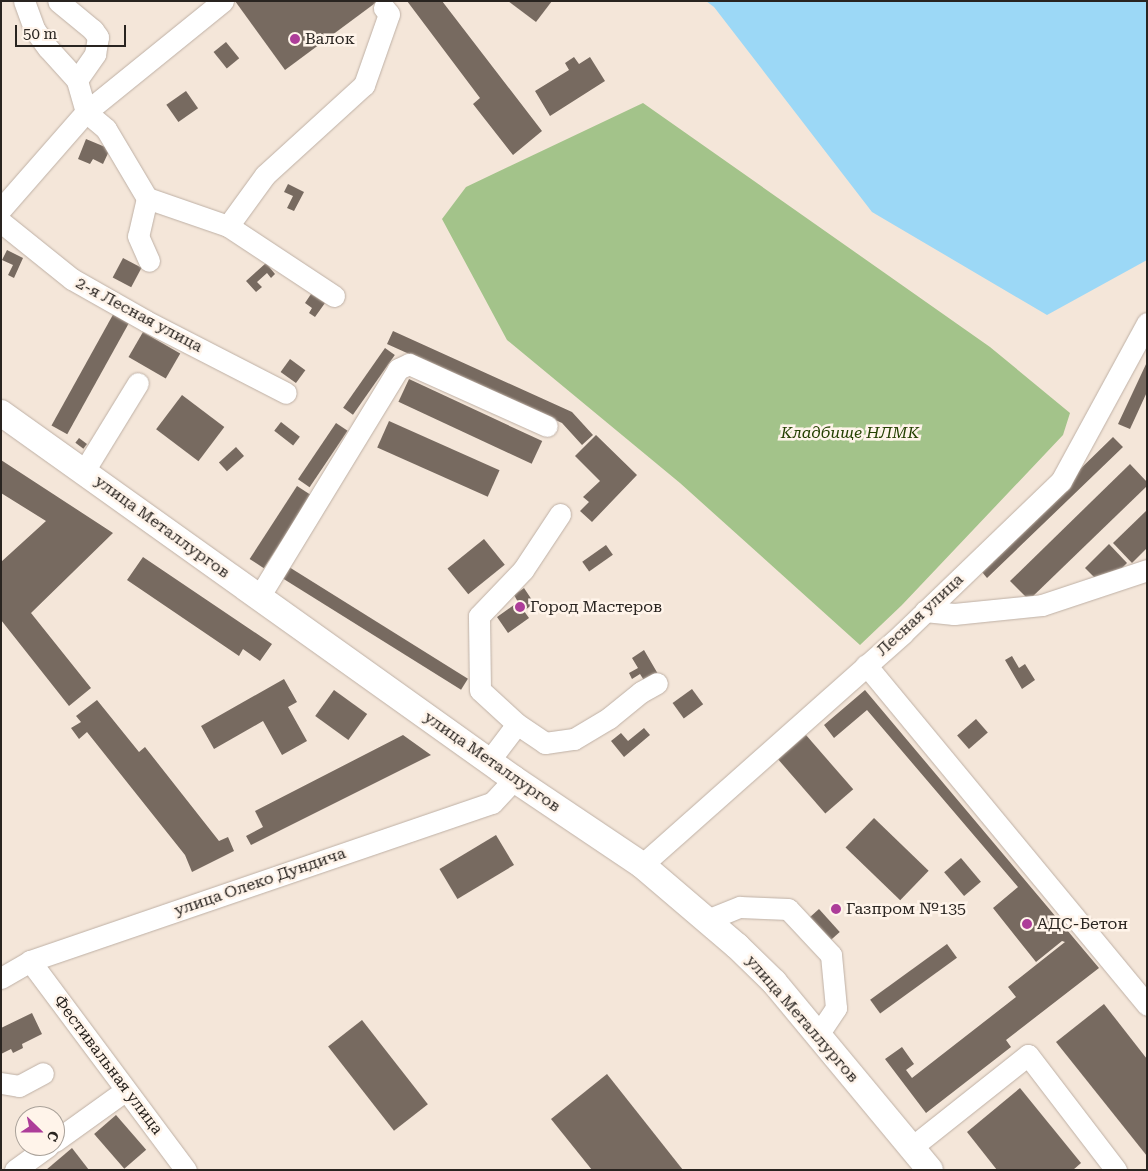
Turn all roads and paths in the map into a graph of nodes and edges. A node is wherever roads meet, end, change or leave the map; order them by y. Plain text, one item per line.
1 (24, 1) edge
2 (58, 1) edge
3 (223, 1) edge
4 (384, 8) dead end
5 (77, 80) junction
6 (86, 112) junction
7 (147, 198) junction
8 (1, 209) edge
9 (1, 222) edge
10 (228, 226) junction
11 (148, 261) dead end
12 (334, 296) dead end
13 (1147, 323) edge
14 (138, 383) dead end
15 (286, 394) dead end
16 (1, 413) edge
17 (547, 426) dead end
18 (84, 471) junction
19 (560, 514) dead end
20 (1147, 570) edge
21 (259, 597) junction
22 (925, 611) junction
23 (866, 665) junction
24 (657, 683) dead end
25 (516, 724) junction
26 (489, 761) junction
27 (514, 779) junction
28 (642, 865) junction
29 (707, 920) junction
30 (30, 961) junction
31 (1, 978) edge
32 (1147, 1005) edge
33 (818, 1034) junction
34 (43, 1073) dead end
35 (1, 1083) edge
36 (126, 1090) junction
37 (65, 1134) edge
38 (912, 1147) junction
39 (35, 1156) edge
40 (16, 1170) edge
41 (186, 1170) edge
42 (930, 1170) edge
43 (1116, 1170) edge

1 - 5 street
2 - 5 street
3 - 6 street
4 - 10 street
5 - 6 street
6 - 7 street
6 - 8 street
7 - 10 street
7 - 11 street
9 - 15 street, 2-я Лесная улица
10 - 12 street
13 - 22 street, Лесная улица
14 - 18 street
16 - 18 main road, улица Металлургов
17 - 21 street
18 - 21 main road, улица Металлургов
19 - 25 street
20 - 22 street
21 - 26 main road, улица Металлургов
22 - 23 street, Лесная улица
23 - 28 street, Лесная улица
23 - 32 street
24 - 25 street
25 - 26 street
26 - 27 main road, улица Металлургов
27 - 28 main road, улица Металлургов
27 - 30 street, улица Олеко Дундича
28 - 29 main road, улица Металлургов
29 - 33 main road, улица Металлургов
29 - 33 street
30 - 31 street, улица Олеко Дундича
30 - 36 street, Фестивальная улица
33 - 38 main road, улица Металлургов
34 - 35 street
36 - 37 street
36 - 41 street, Фестивальная улица
38 - 42 main road, улица Металлургов
38 - 43 street
39 - 40 street

